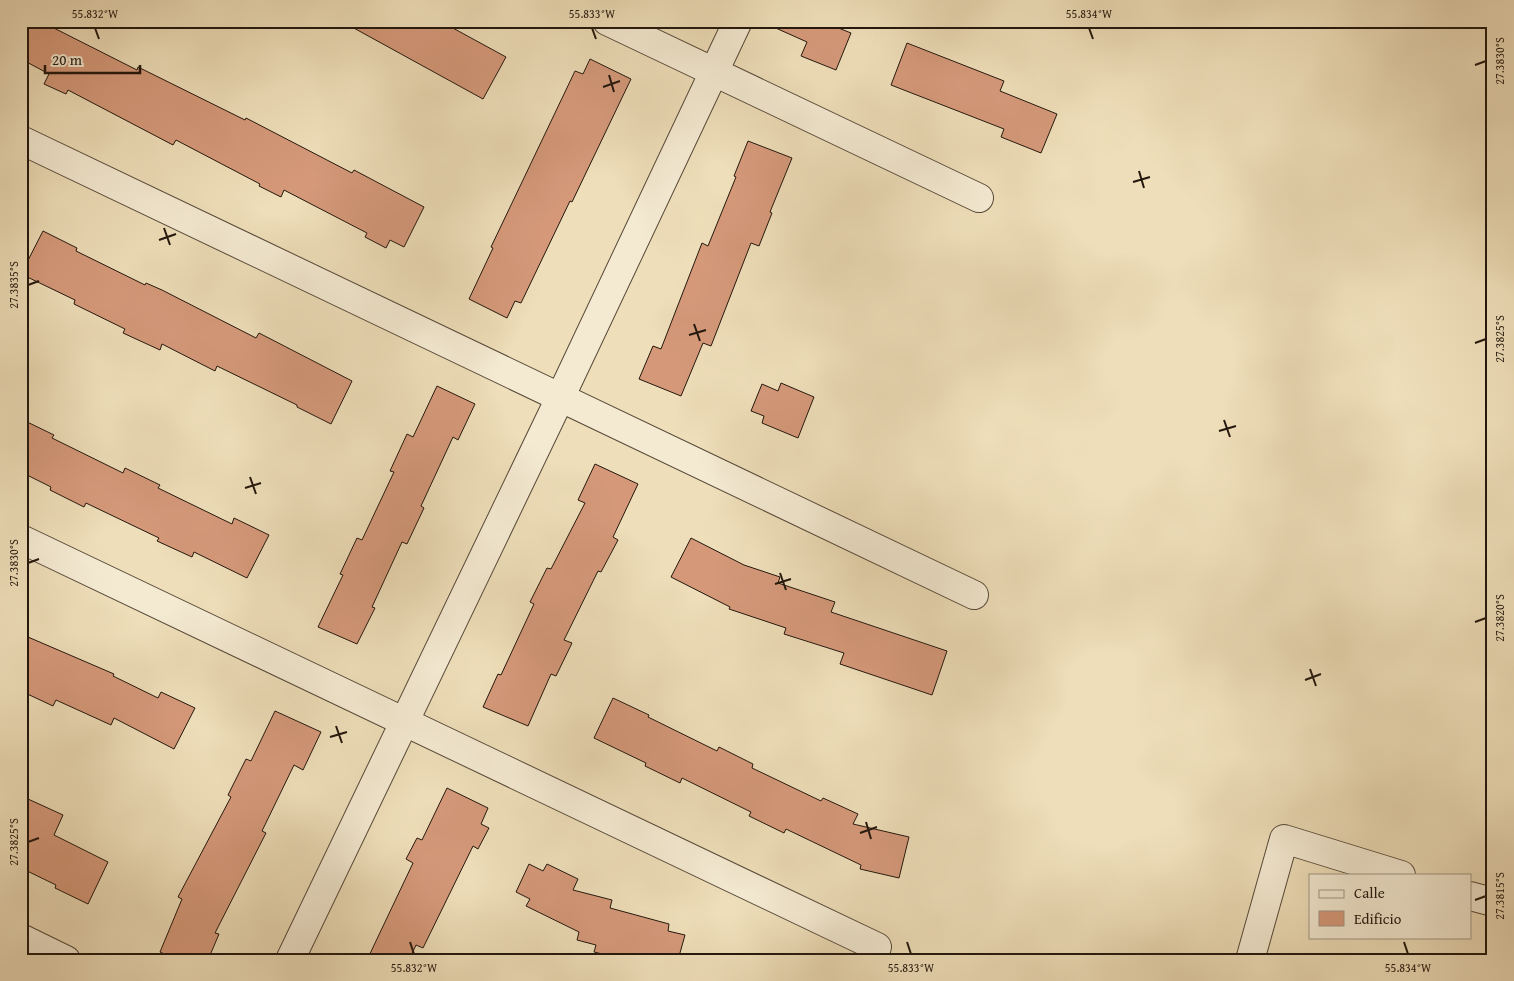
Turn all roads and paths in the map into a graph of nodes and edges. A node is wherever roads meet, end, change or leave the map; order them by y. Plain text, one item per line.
1 (607, 21) edge
2 (738, 21) edge
3 (715, 71) junction
4 (21, 140) edge
5 (979, 198) dead end
6 (560, 398) junction
7 (21, 539) edge
8 (974, 595) dead end
9 (404, 721) junction
10 (1398, 874) edge
11 (1472, 897) edge
12 (1493, 902) edge
13 (21, 938) edge
14 (877, 947) dead end
15 (66, 960) edge
16 (290, 960) edge
17 (1250, 960) edge

1 - 3 street
2 - 3 street
3 - 5 street
3 - 6 street
4 - 6 street
6 - 8 street
6 - 9 street
7 - 9 street
9 - 14 street
9 - 16 street
10 - 17 street
11 - 12 street
13 - 15 street

